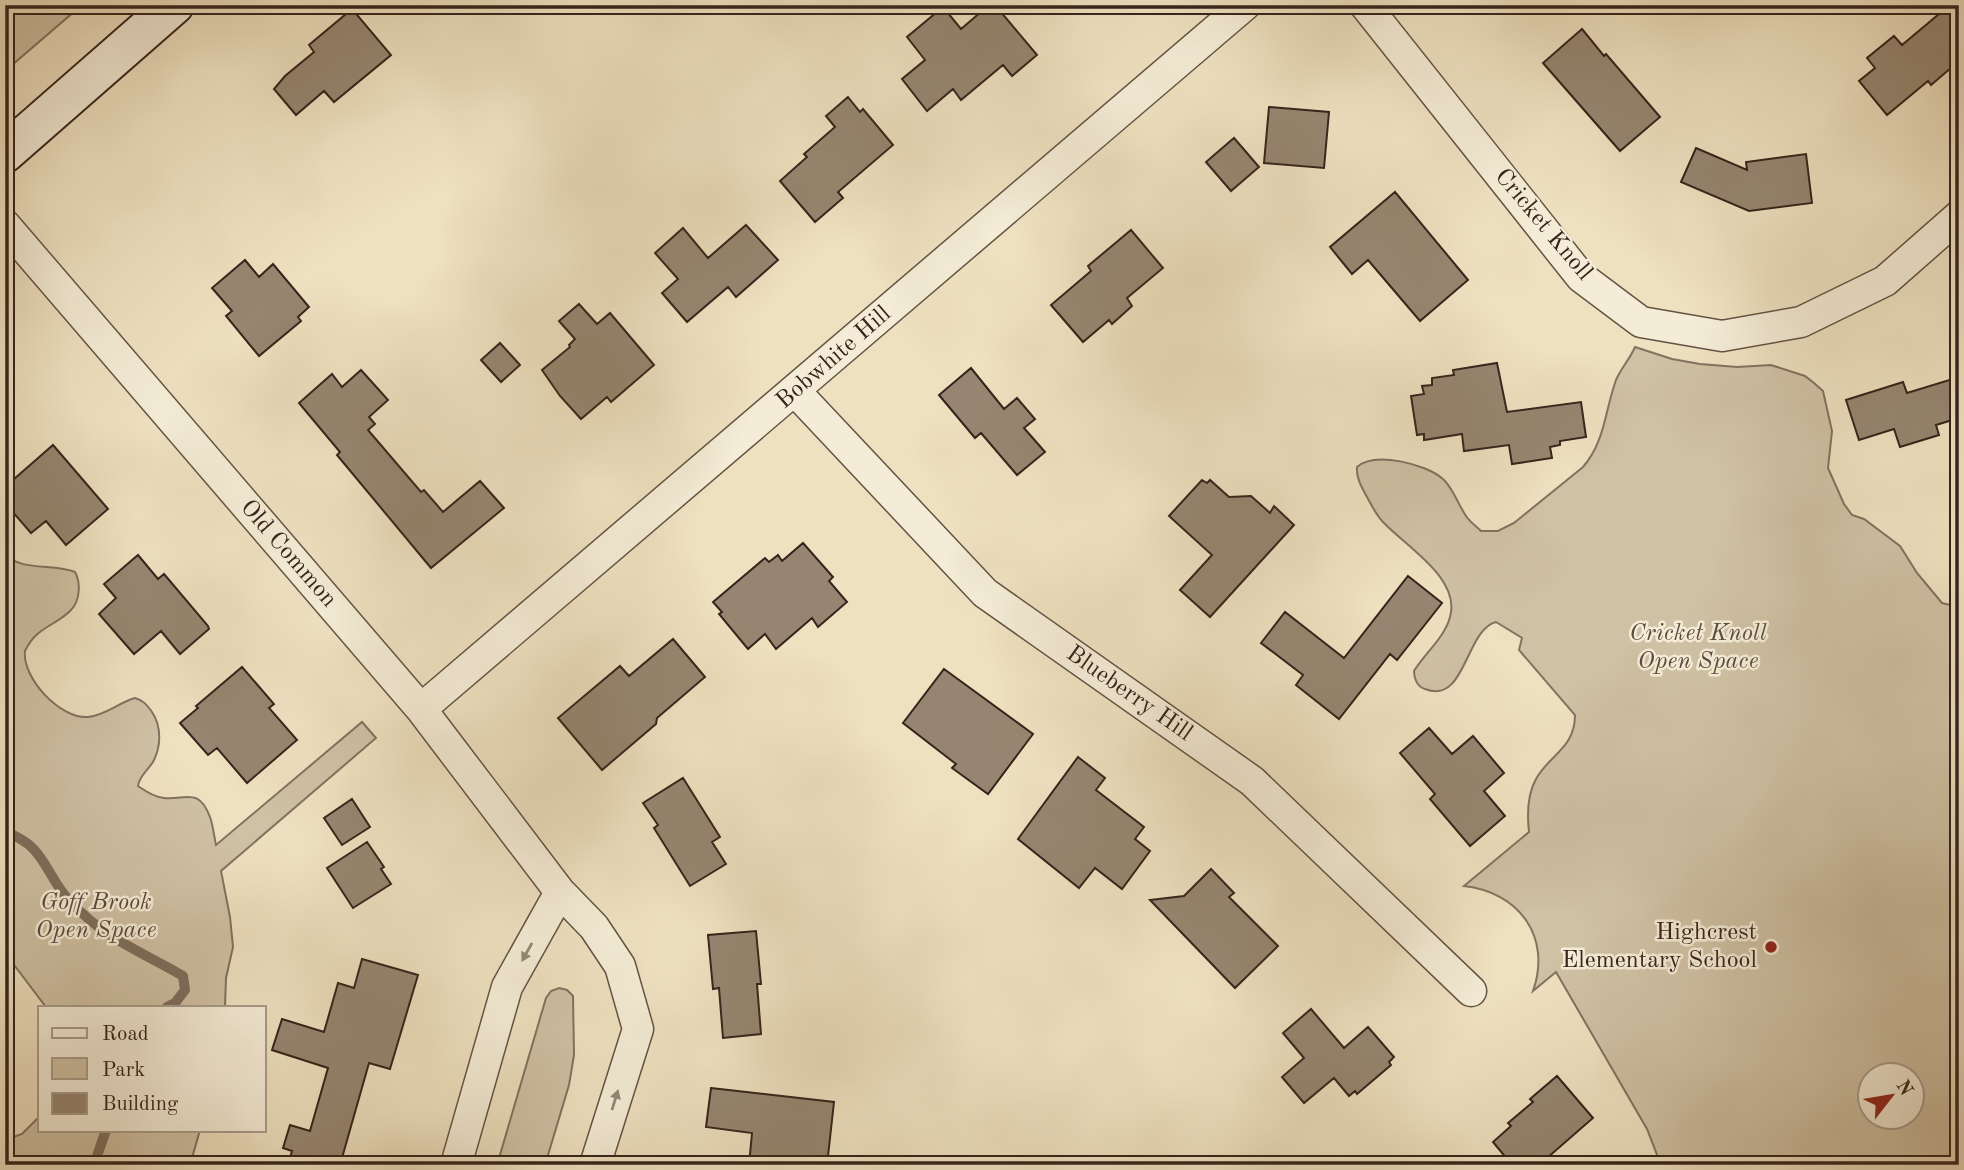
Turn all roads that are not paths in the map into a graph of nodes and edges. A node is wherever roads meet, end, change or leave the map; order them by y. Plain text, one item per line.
1 (174, 5) edge
2 (1245, 5) edge
3 (1365, 5) edge
4 (5, 153) edge
5 (1959, 216) edge
6 (5, 225) edge
7 (796, 391) junction
8 (421, 709) junction
9 (560, 892) junction
10 (1471, 990) dead end
11 (456, 1165) edge
12 (595, 1165) edge

1 - 4 main road
2 - 7 street, Bobwhite Hill
3 - 5 street, Cricket Knoll
6 - 8 street, Old Common
7 - 8 street, Bobwhite Hill
7 - 10 street, Blueberry Hill
8 - 9 street, Old Common
9 -> 11 street
12 -> 9 street, Old Common

